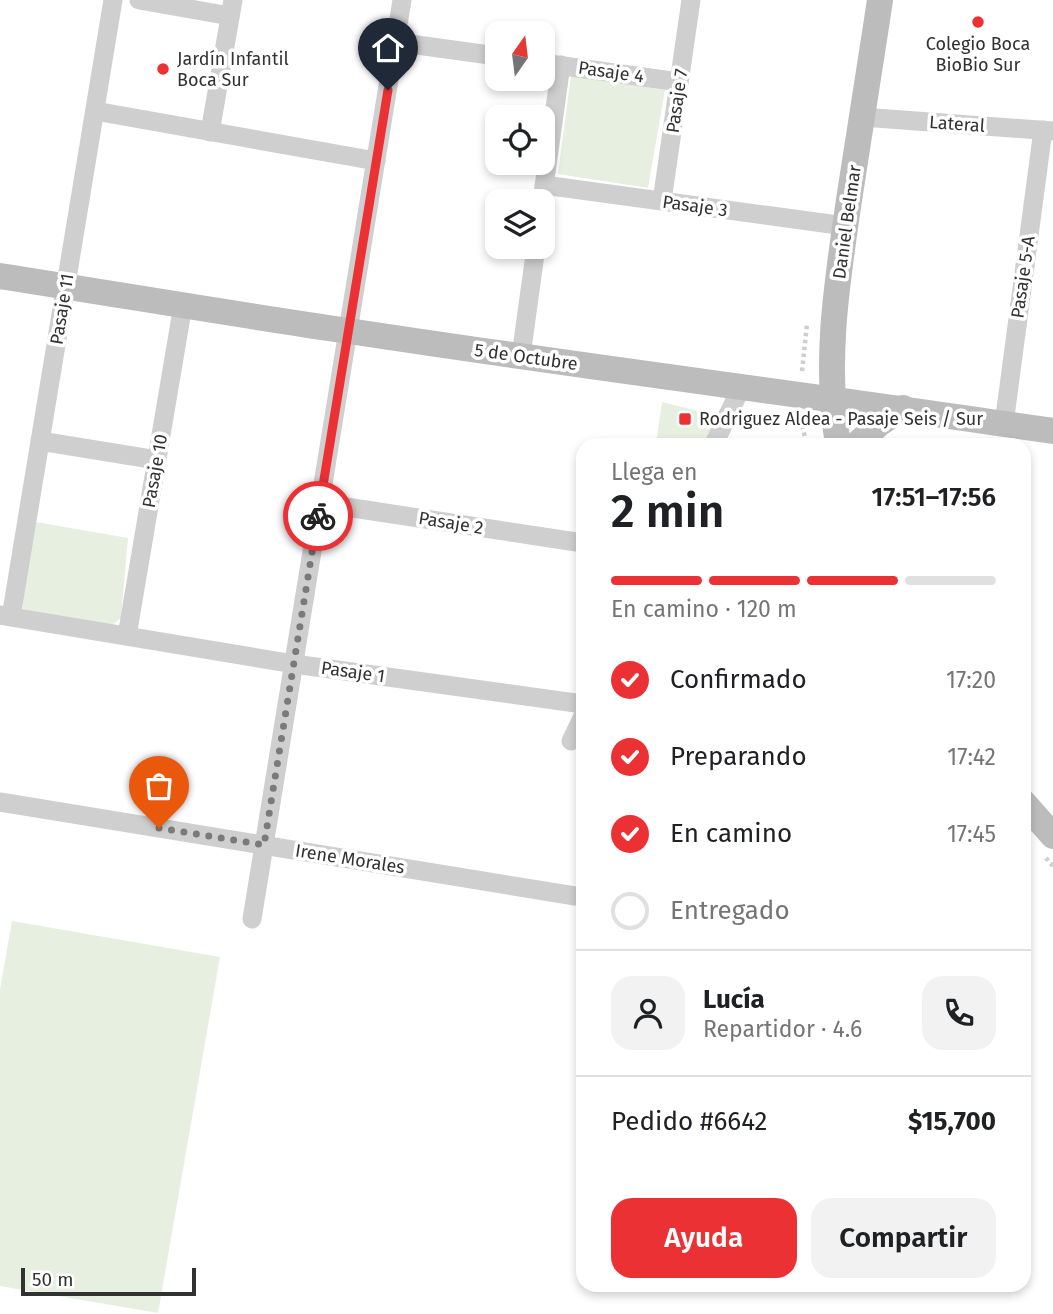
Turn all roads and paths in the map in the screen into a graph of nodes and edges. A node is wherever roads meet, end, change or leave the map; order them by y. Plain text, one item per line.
1 (113, 0) edge
2 (139, 0) edge
3 (402, 0) edge
4 (691, 0) edge
5 (880, 0) edge
6 (232, 8) edge
7 (396, 42) junction
8 (485, 54) edge
9 (555, 64) edge
10 (679, 82) junction
11 (550, 91) edge
12 (95, 111) junction
13 (862, 117) junction
14 (1048, 130) edge
15 (211, 132) junction
16 (376, 162) junction
17 (543, 189) edge
18 (555, 194) edge
19 (662, 201) junction
20 (845, 226) junction
21 (534, 259) edge
22 (0, 276) edge
23 (66, 286) junction
24 (183, 305) junction
25 (348, 331) junction
26 (521, 356) junction
27 (741, 388) junction
28 (833, 400) junction
29 (903, 408) junction
30 (1004, 424) junction
31 (1053, 431) edge
32 (717, 438) edge
33 (837, 438) edge
34 (863, 438) edge
35 (40, 442) junction
36 (157, 460) junction
37 (320, 503) junction
38 (576, 543) edge
39 (5, 616) edge
40 (127, 636) junction
41 (294, 664) junction
42 (576, 703) edge
43 (576, 729) edge
44 (570, 741) dead end
45 (0, 802) edge
46 (1031, 811) edge
47 (1053, 836) edge
48 (264, 845) junction
49 (575, 896) dead end
50 (252, 919) dead end

1 - 12 street, Pasaje 11
2 - 6 street
3 - 7 street
4 - 10 street, Pasaje 7
5 - 13 main road, Daniel Belmar
6 - 15 street
7 - 8 street
7 - 16 street
9 - 10 street, Pasaje 4
10 - 19 street, Pasaje 7
11 - 17 street
12 - 15 street
12 - 23 street, Pasaje 11
13 - 14 street, Lateral
13 - 20 main road, Daniel Belmar
14 - 30 street, Pasaje 5-A
15 - 16 street
16 - 25 street
18 - 19 street, Pasaje 3
19 - 20 street, Pasaje 3
20 - 28 main road, Daniel Belmar
21 - 26 street
22 - 23 main road, 5 de Octubre
23 - 24 main road, 5 de Octubre
23 - 35 street, Pasaje 11
24 - 25 main road, 5 de Octubre
24 - 36 street, Pasaje 10
25 - 26 main road, 5 de Octubre
25 - 37 street
26 - 27 main road, 5 de Octubre
27 - 28 main road, 5 de Octubre
27 - 32 street
28 - 29 main road, 5 de Octubre
28 - 33 main road, Daniel Belmar
29 - 30 main road, 5 de Octubre
29 - 34 main road
30 - 31 main road, 5 de Octubre
35 - 36 street
35 - 39 street, Pasaje 11
36 - 40 street, Pasaje 10
37 - 38 street, Pasaje 2
37 - 41 street
39 - 40 street, Pasaje 1
40 - 41 street, Pasaje 1
41 - 42 street, Pasaje 1
41 - 48 street
43 - 44 street
45 - 48 street, Irene Morales
46 - 47 main road
48 - 49 street, Irene Morales
48 - 50 street

